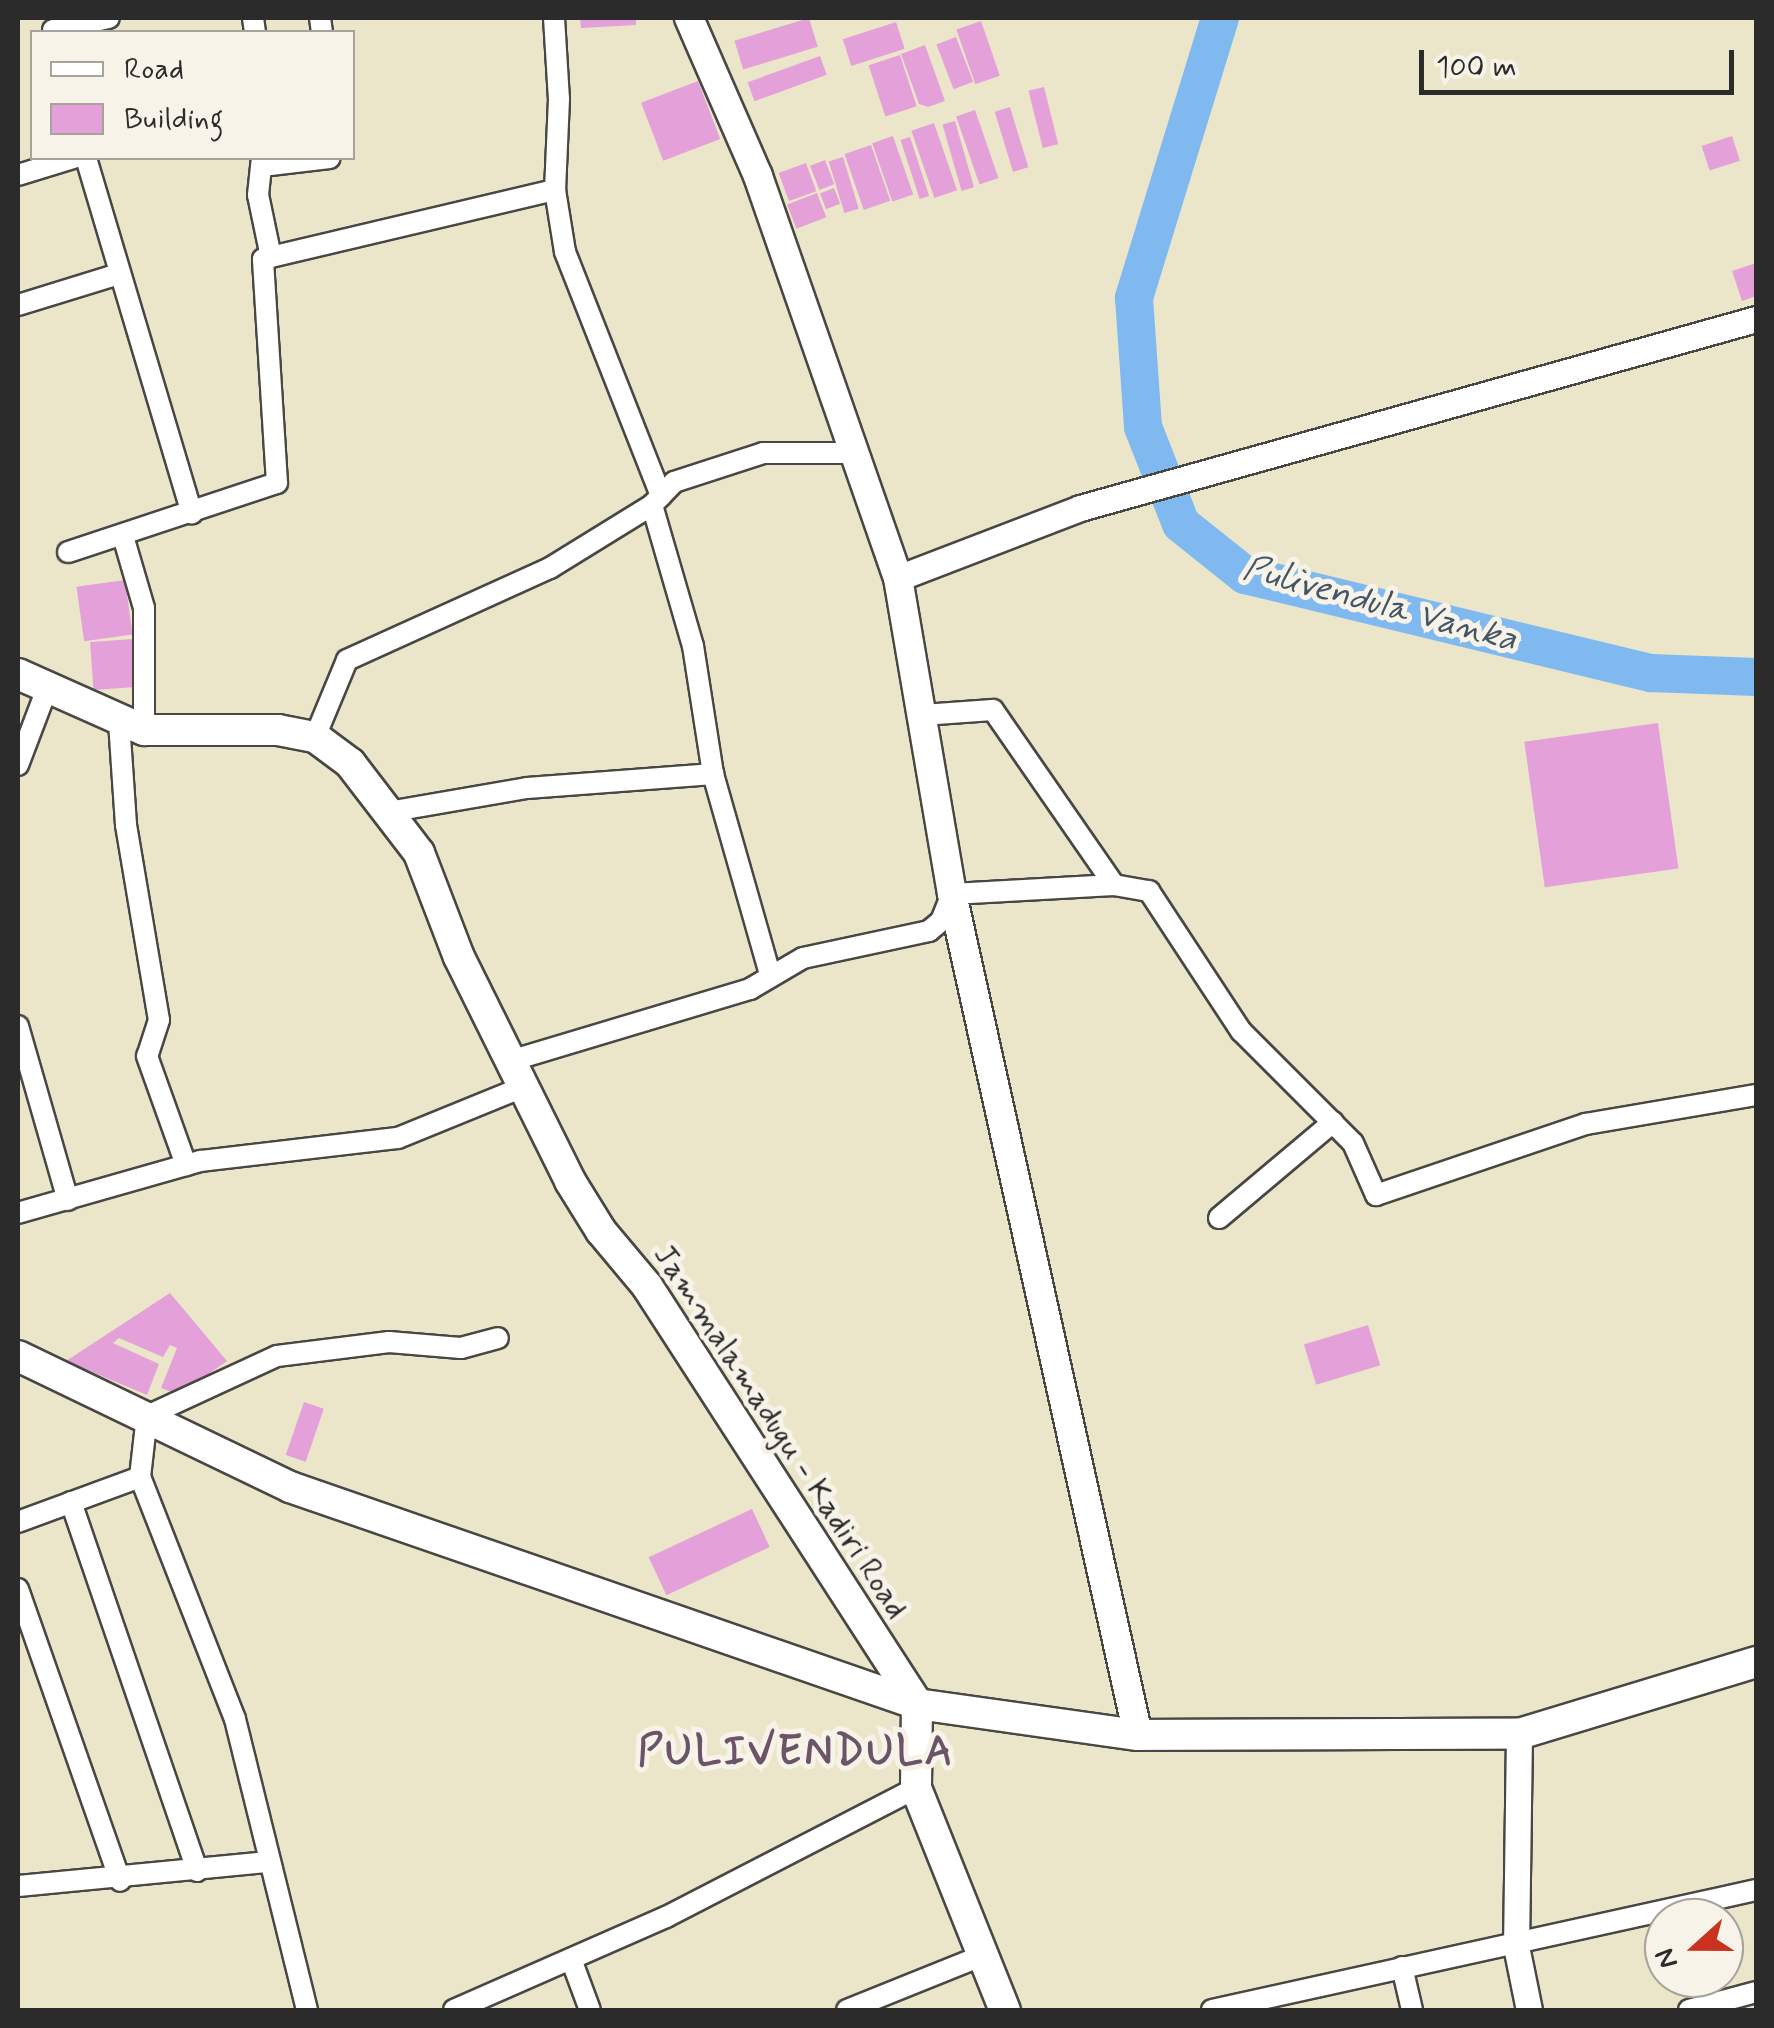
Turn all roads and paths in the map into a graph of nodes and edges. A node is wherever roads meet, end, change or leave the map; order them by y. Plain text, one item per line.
1 (109, 18) edge
2 (554, 18) edge
3 (689, 18) edge
4 (52, 27) edge
5 (67, 160) edge
6 (87, 160) edge
7 (296, 160) edge
8 (262, 162) edge
9 (18, 175) edge
10 (554, 190) junction
11 (271, 257) junction
12 (119, 274) junction
13 (18, 305) edge
14 (1756, 320) edge
15 (854, 452) junction
16 (657, 501) junction
17 (192, 514) junction
18 (123, 536) junction
19 (68, 552) dead end
20 (898, 578) junction
21 (18, 674) edge
22 (48, 686) junction
23 (922, 715) junction
24 (132, 726) junction
25 (315, 736) junction
26 (18, 765) edge
27 (713, 774) junction
28 (388, 812) junction
29 (1114, 885) junction
30 (952, 894) junction
31 (770, 974) junction
32 (18, 1026) edge
33 (516, 1074) junction
34 (1756, 1095) edge
35 (1333, 1122) junction
36 (186, 1165) junction
37 (68, 1200) junction
38 (18, 1213) edge
39 (1219, 1218) dead end
40 (498, 1338) dead end
41 (18, 1356) edge
42 (147, 1416) junction
43 (140, 1476) junction
44 (71, 1502) junction
45 (18, 1522) edge
46 (18, 1588) edge
47 (1756, 1662) edge
48 (926, 1705) junction
49 (1138, 1734) junction
50 (1519, 1734) junction
51 (916, 1788) junction
52 (270, 1862) junction
53 (197, 1871) junction
54 (120, 1882) junction
55 (18, 1886) edge
56 (1756, 1890) edge
57 (1516, 1946) junction
58 (979, 1957) junction
59 (571, 1959) junction
60 (1402, 1967) junction
61 (1308, 1988) junction
62 (1756, 1992) edge
63 (307, 2010) edge
64 (454, 2010) edge
65 (590, 2010) edge
66 (847, 2010) edge
67 (1004, 2010) edge
68 (1027, 2010) edge
69 (1218, 2010) edge
70 (1314, 2010) edge
71 (1412, 2010) edge
72 (1530, 2010) edge
73 (1689, 2010) edge

1 - 4 street
2 - 10 street
3 - 15 main road
5 - 9 street
6 - 12 street
7 - 8 street
8 - 11 street
10 - 11 street
10 - 16 street
11 - 17 street
12 - 13 street
12 - 17 street
14 - 20 street
15 - 16 street
15 - 20 main road
16 - 25 street
16 - 27 street
17 - 18 street
18 - 19 street
18 - 24 street
20 - 23 main road
21 - 22 main road
22 - 24 main road
22 - 26 street
23 - 29 street
23 - 30 main road
24 - 25 main road
24 - 36 street
25 - 28 main road, Jammalamadugu - Kadiri Road
27 - 28 street
27 - 31 street
28 - 33 main road, Jammalamadugu - Kadiri Road
29 - 30 street
29 - 35 street
30 - 31 street
30 - 49 main road
31 - 33 street
32 - 37 street
33 - 36 street
33 - 48 main road, Jammalamadugu - Kadiri Road
34 - 35 street
35 - 39 street
36 - 37 street
37 - 38 street
40 - 42 street
41 - 42 main road
42 - 43 street
42 - 48 main road
43 - 44 street
43 - 52 street
44 - 45 street
44 - 53 street
46 - 54 street
47 - 50 main road
48 - 49 main road
48 - 51 main road
48 - 68 main road
49 - 50 main road
50 - 57 street
51 - 58 main road
51 - 59 street
52 - 53 street
52 - 63 street
53 - 54 street
54 - 55 street
56 - 57 street
57 - 60 street
57 - 72 street
58 - 66 street
58 - 67 main road
59 - 64 street
59 - 65 street
60 - 61 street
60 - 71 street
61 - 69 street
61 - 70 street
62 - 73 street

